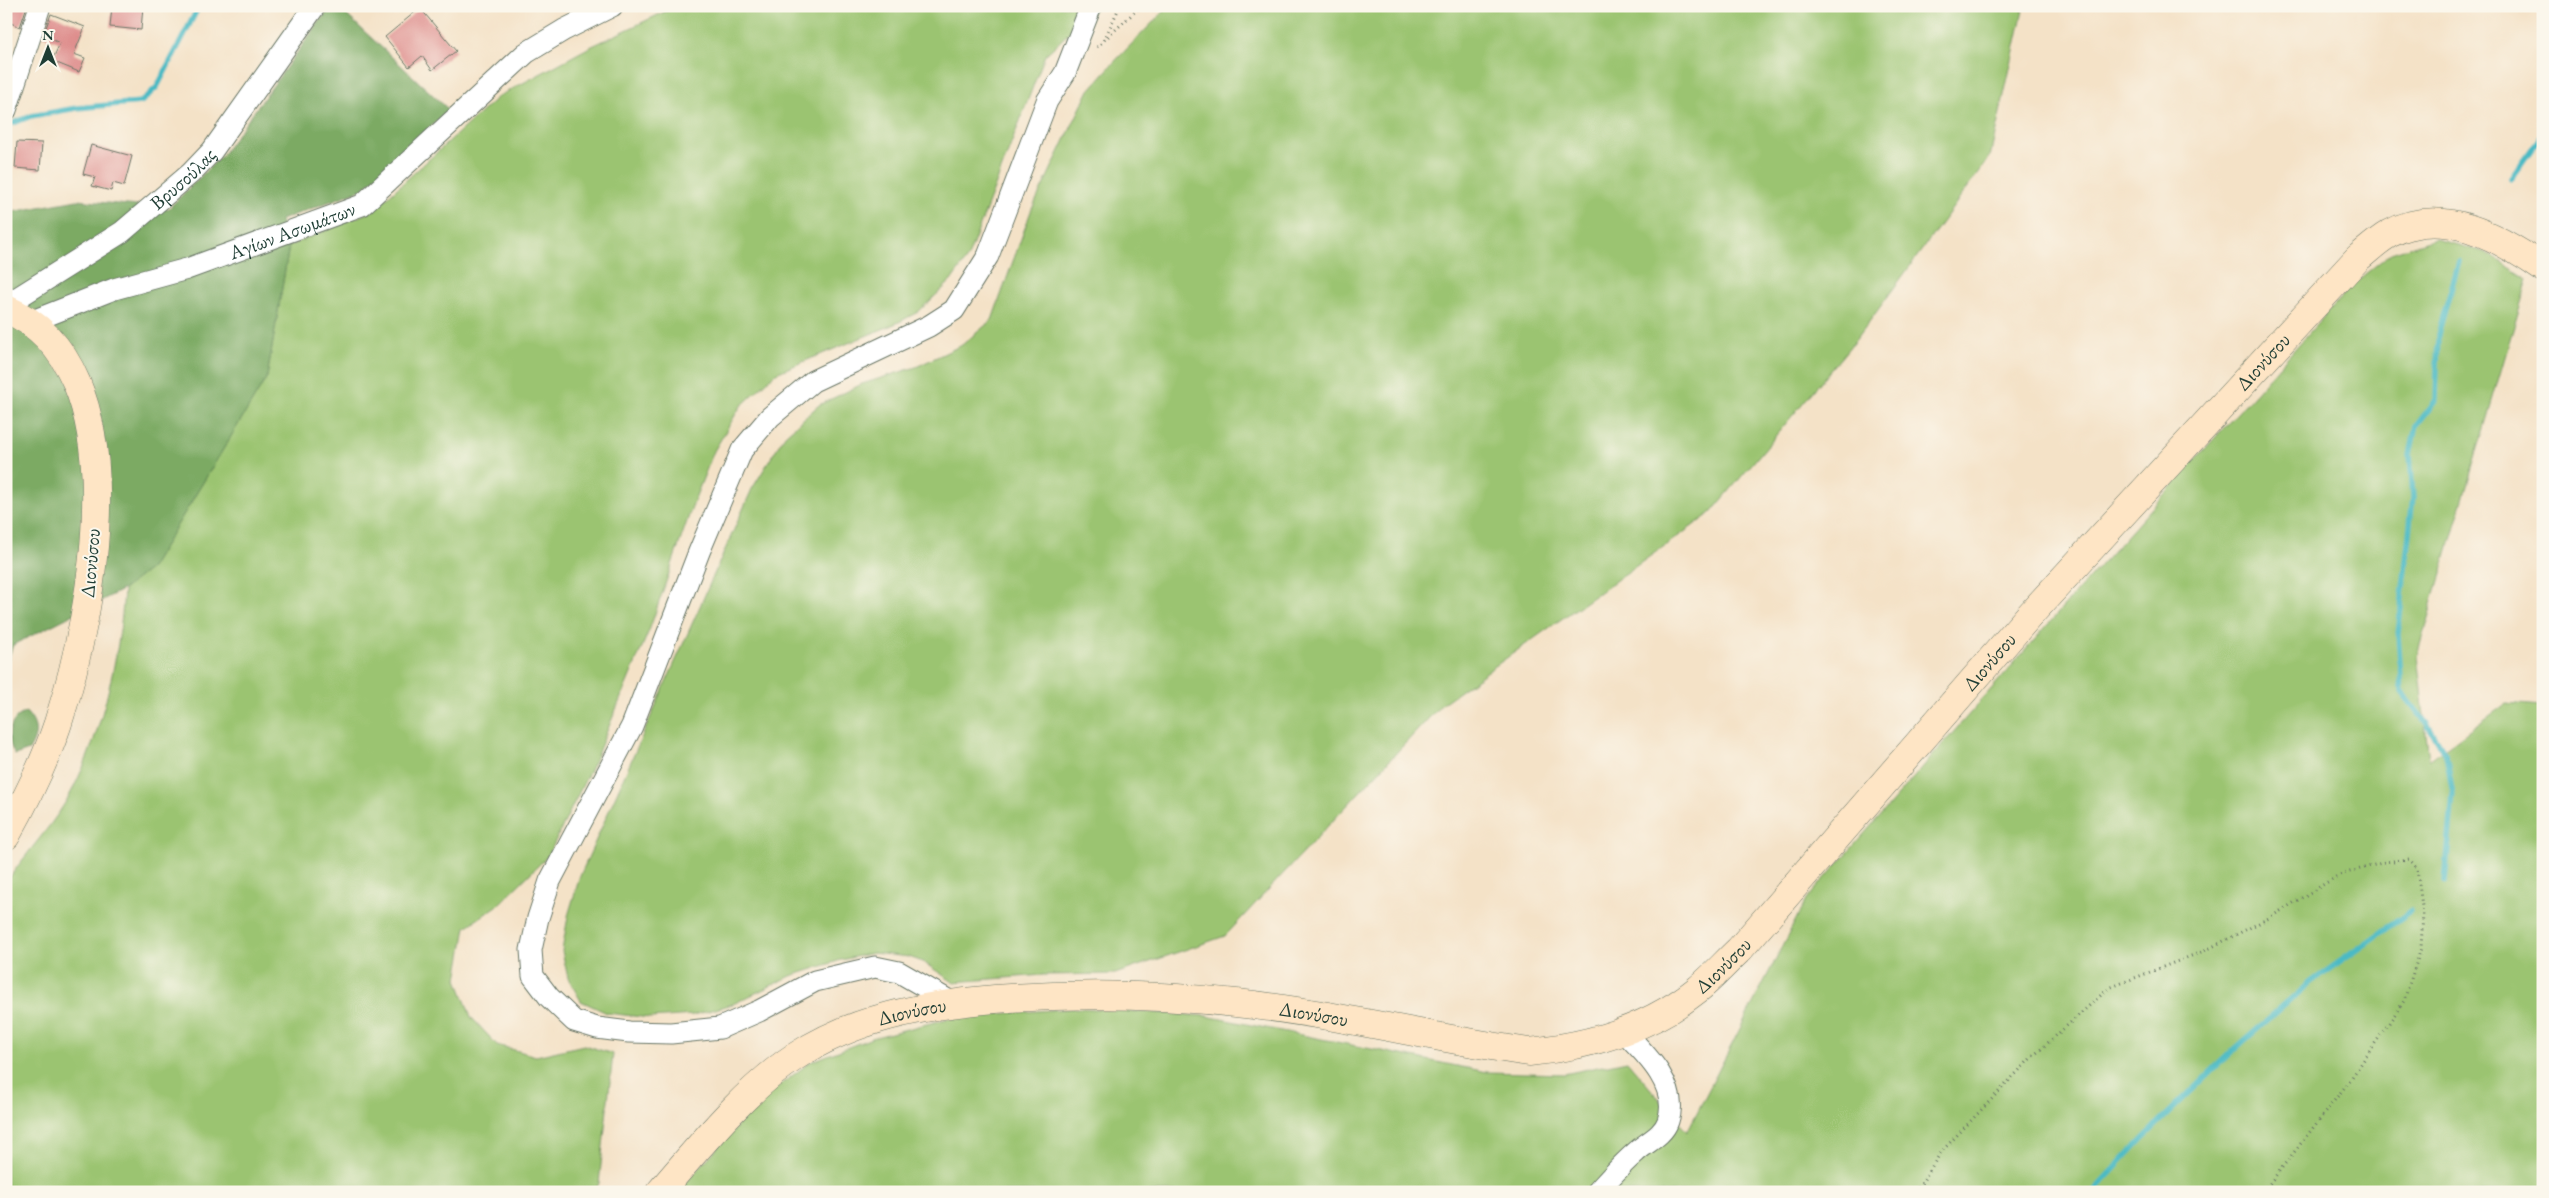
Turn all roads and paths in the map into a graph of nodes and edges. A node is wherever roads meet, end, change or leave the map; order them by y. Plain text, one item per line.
1 (40, 6) edge
2 (315, 6) edge
3 (612, 6) edge
4 (1091, 6) edge
5 (1120, 6) edge
6 (1140, 6) edge
7 (1103, 42) junction
8 (1096, 48) dead end
9 (7, 109) edge
10 (2543, 268) edge
11 (6, 305) edge
12 (6, 309) edge
13 (30, 322) junction
14 (6, 836) edge
15 (953, 1003) junction
16 (1624, 1032) junction
17 (660, 1192) edge
18 (1597, 1192) edge
19 (1916, 1192) edge
20 (2263, 1192) edge

1 - 9 street
2 - 11 street, Βρυσούλας
3 - 13 street, Αγίων Ασωμάτων
4 - 15 street
5 - 7 path
6 - 7 path
7 - 8 path
10 - 16 main road, Διονύσου
12 - 13 main road, Διονύσου
13 - 14 main road, Διονύσου
15 - 16 main road, Διονύσου
15 - 17 main road, Διονύσου
16 - 18 street
19 - 20 path

